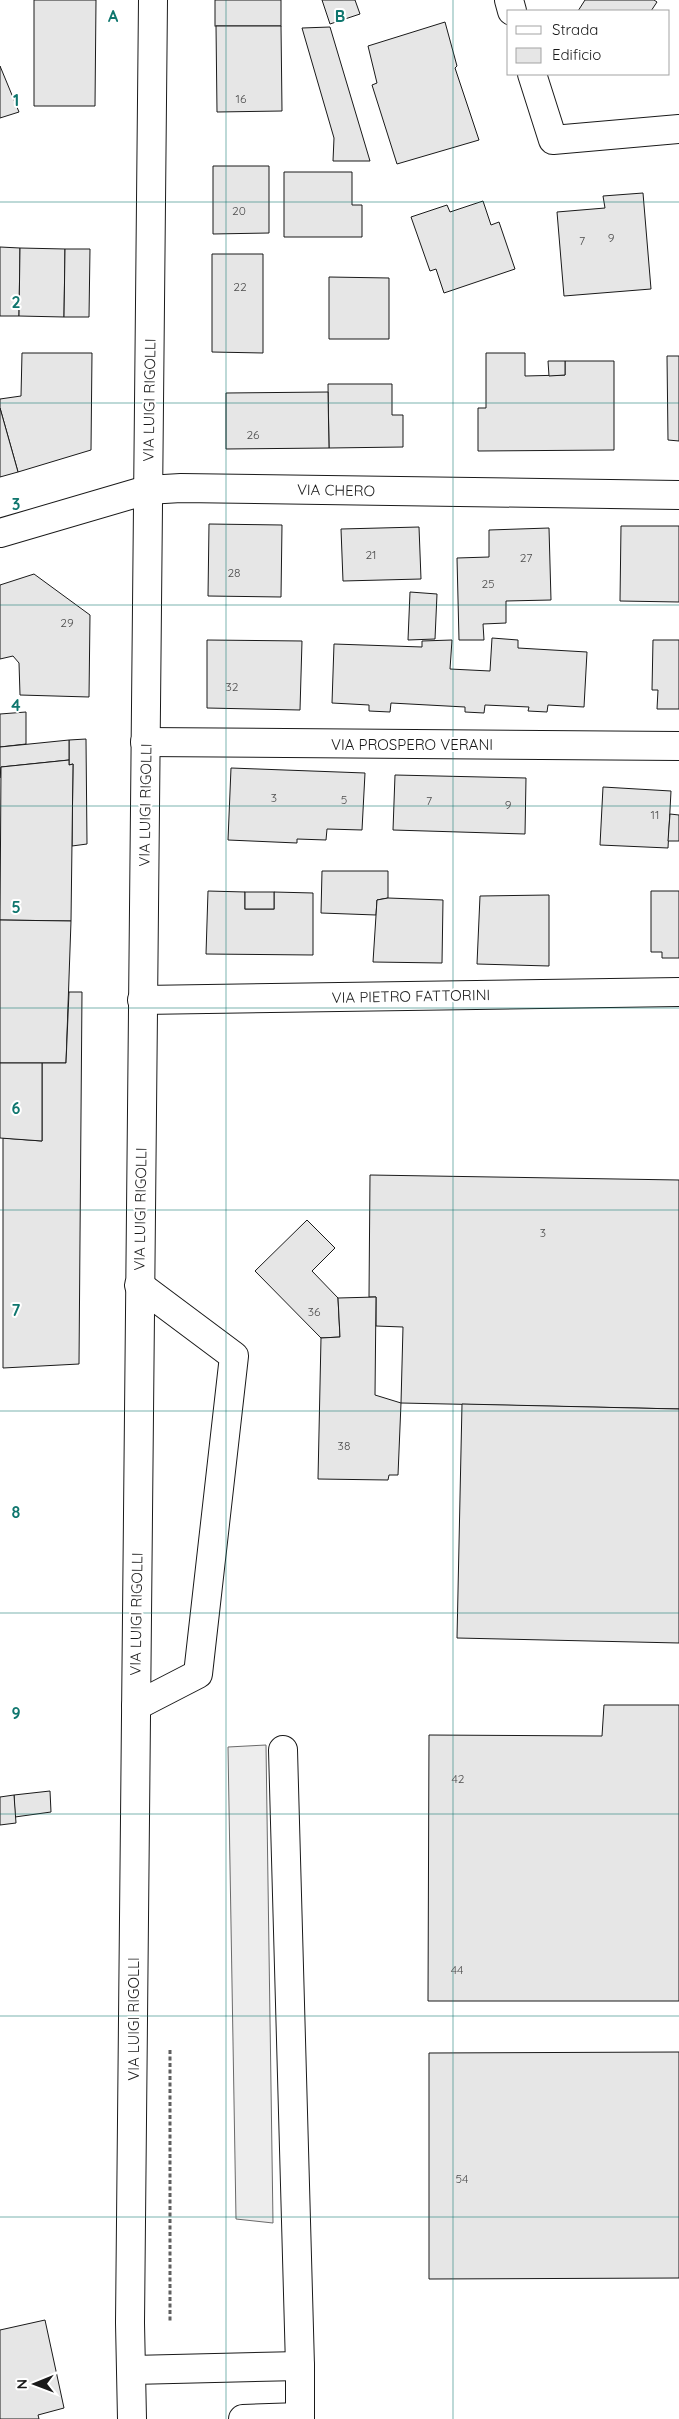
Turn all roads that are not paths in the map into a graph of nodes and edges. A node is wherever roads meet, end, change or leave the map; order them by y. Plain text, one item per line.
1 (153, 0) edge
2 (532, 75) edge
3 (679, 129) edge
4 (147, 490) junction
5 (679, 495) edge
6 (0, 532) edge
7 (145, 742) junction
8 (679, 746) edge
9 (679, 992) edge
10 (142, 1000) junction
11 (139, 1285) junction
12 (136, 1706) junction
13 (284, 1750) dead end
14 (300, 2366) junction
15 (132, 2370) junction
16 (300, 2418) edge
17 (132, 2419) edge
18 (243, 2419) edge

1 - 4 street, VIA LUIGI RIGOLLI
2 - 3 street
4 - 5 street, VIA CHERO
4 - 6 street, VIA CHERO
4 - 7 street, VIA LUIGI RIGOLLI
7 - 8 street, VIA PROSPERO VERANI
7 - 10 street, VIA LUIGI RIGOLLI
9 - 10 street, VIA PIETRO FATTORINI
10 - 11 street, VIA LUIGI RIGOLLI
11 - 12 street, VIA LUIGI RIGOLLI
11 - 12 street
12 - 15 street, VIA LUIGI RIGOLLI
13 - 14 street
14 - 15 street
14 - 16 street
15 - 17 street, VIA LUIGI RIGOLLI
16 - 18 street

